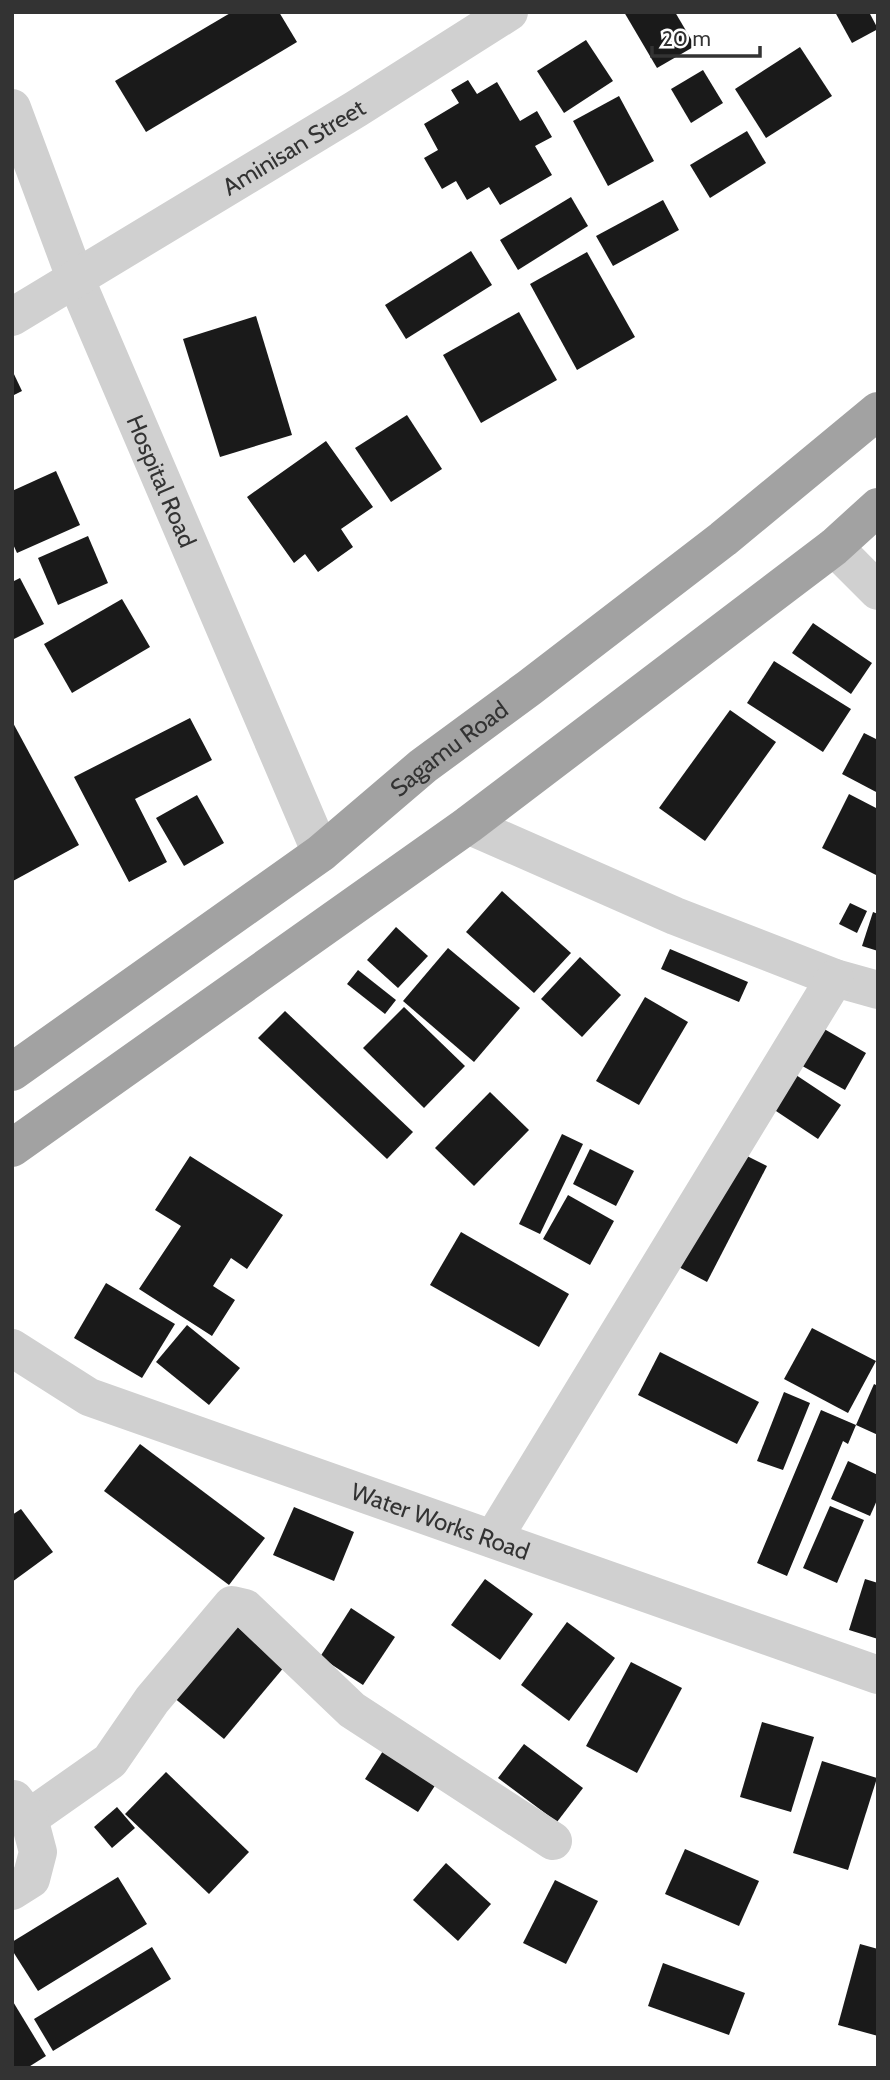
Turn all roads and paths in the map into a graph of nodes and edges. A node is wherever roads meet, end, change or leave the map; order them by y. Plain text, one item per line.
1 (509, 12) edge
2 (12, 108) edge
3 (76, 280) junction
4 (12, 317) edge
5 (878, 411) edge
6 (878, 507) edge
7 (834, 547) junction
8 (878, 591) edge
9 (468, 825) junction
10 (321, 853) junction
11 (835, 978) junction
12 (878, 990) edge
13 (12, 1072) edge
14 (12, 1148) edge
15 (12, 1348) edge
16 (493, 1539) junction
17 (878, 1675) edge
18 (20, 1808) edge
19 (553, 1840) dead end
20 (12, 1891) edge

1 - 3 street, Aminisan Street
2 - 3 street, Hospital Road
3 - 4 street, Aminisan Street
3 - 10 street, Hospital Road
5 - 10 highway, Sagamu Road
6 - 7 highway
7 - 8 street
7 - 9 highway
9 - 11 street
9 - 14 highway
10 - 13 highway, Sagamu Road
11 - 12 street
11 - 16 street
15 - 16 street, Water Works Road
16 - 17 street, Water Works Road
18 - 19 street
18 - 20 street

